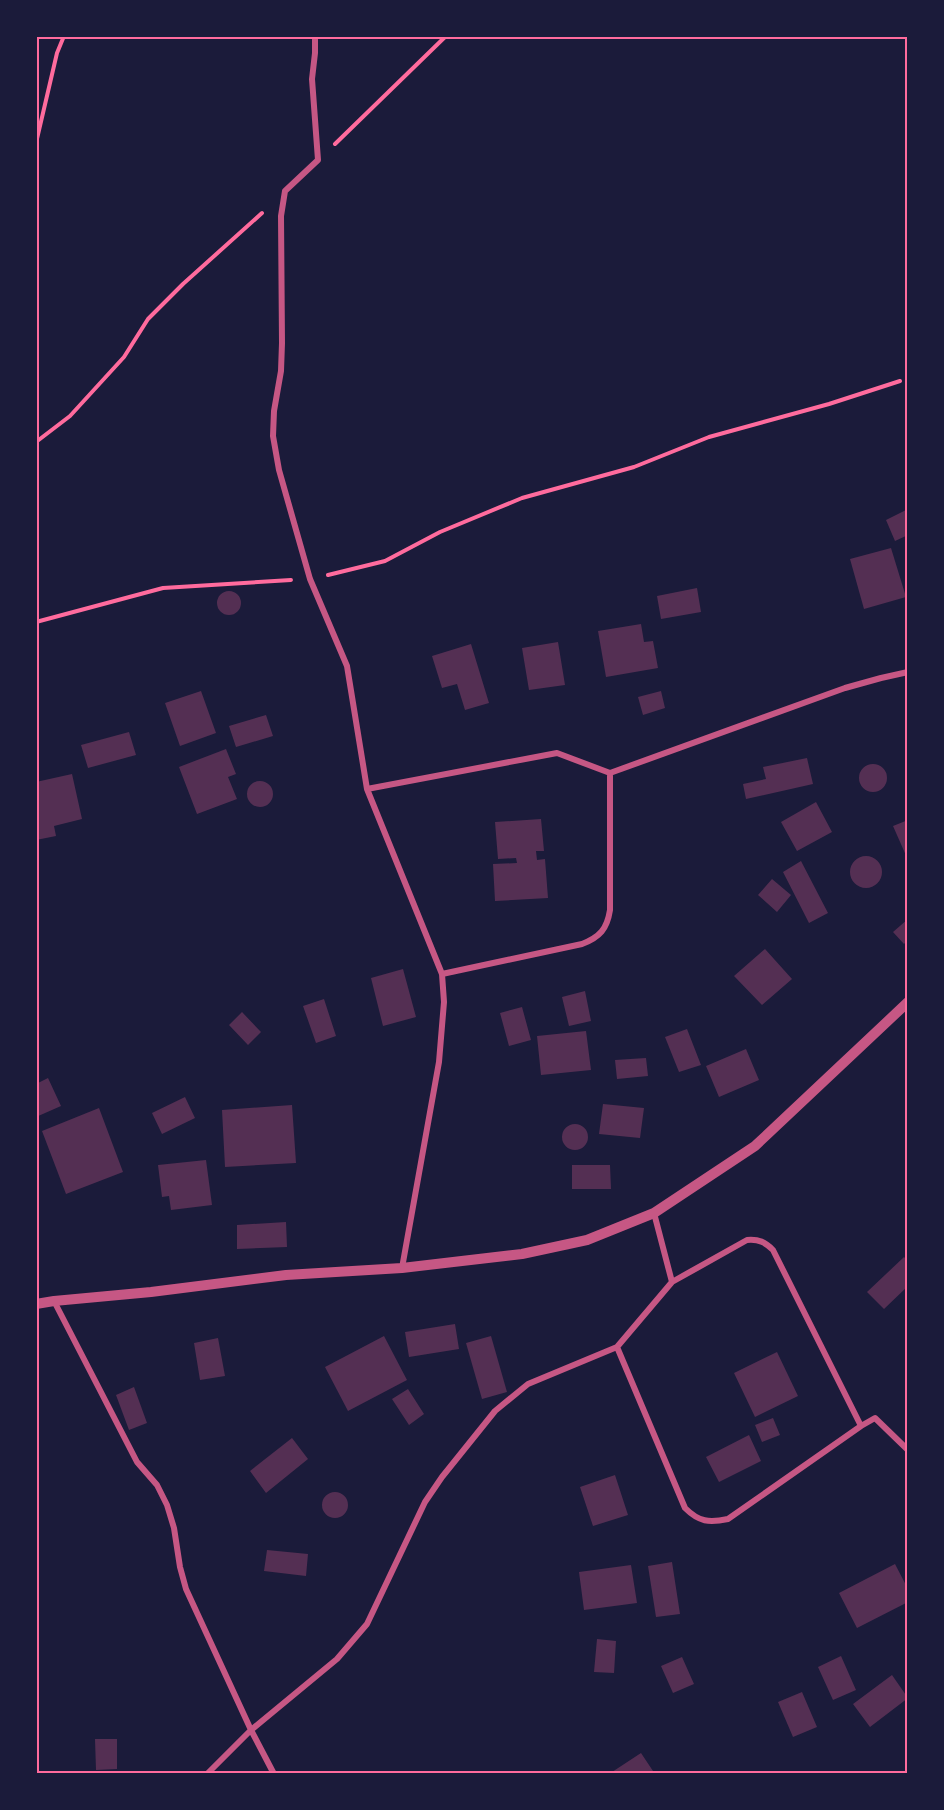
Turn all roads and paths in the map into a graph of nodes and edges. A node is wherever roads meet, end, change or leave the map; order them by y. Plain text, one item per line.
1 (64, 36) edge
2 (315, 36) edge
3 (446, 36) edge
4 (36, 143) edge
5 (318, 160) junction
6 (267, 208) dead end
7 (900, 381) dead end
8 (36, 442) edge
9 (310, 579) junction
10 (36, 622) edge
11 (908, 672) edge
12 (610, 773) junction
13 (367, 789) junction
14 (442, 974) junction
15 (908, 1002) edge
16 (654, 1213) junction
17 (402, 1268) junction
18 (672, 1282) junction
19 (54, 1301) junction
20 (36, 1304) edge
21 (617, 1347) junction
22 (861, 1426) junction
23 (908, 1450) edge
24 (251, 1730) junction
25 (207, 1774) edge
26 (274, 1774) edge

1 - 4 path
2 - 5 street
3 - 5 path
5 - 9 street
6 - 8 path
7 - 9 path
9 - 10 path
9 - 13 street
11 - 12 street
12 - 13 street
12 - 14 street
13 - 14 street
14 - 17 street
15 - 16 street
16 - 17 street
16 - 18 street
17 - 19 street
18 - 21 street
18 - 22 street
19 - 20 street
19 - 24 street
21 - 22 street
21 - 24 street
22 - 23 street
24 - 25 street
24 - 26 street

